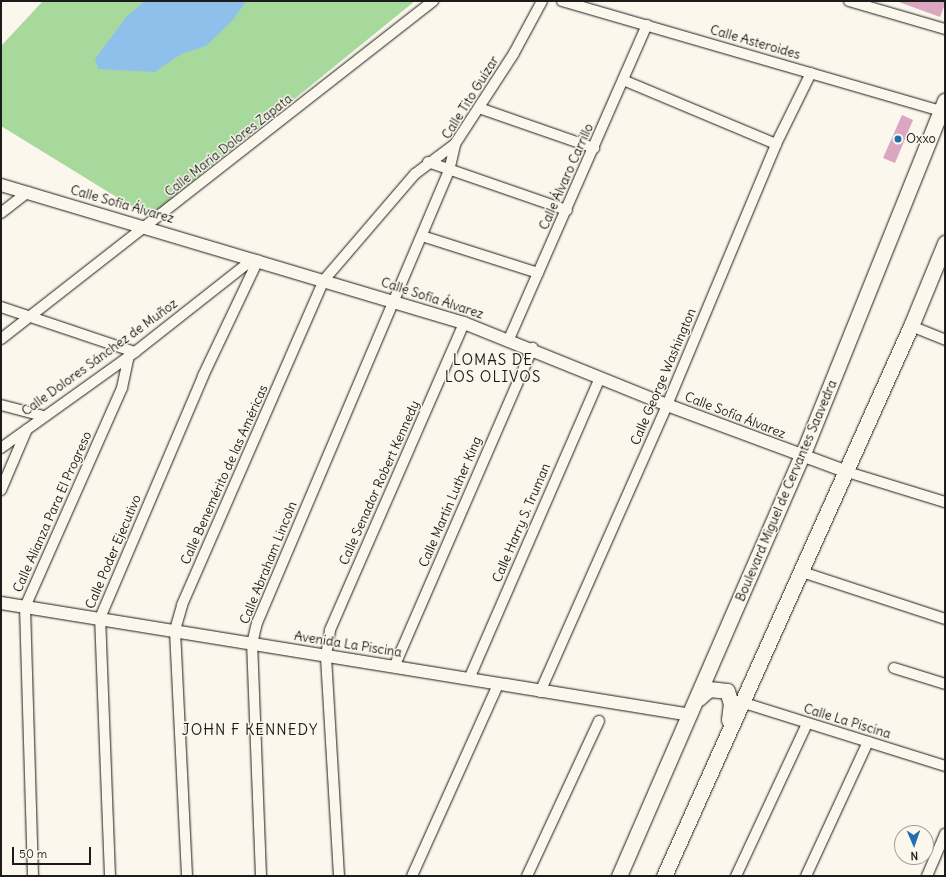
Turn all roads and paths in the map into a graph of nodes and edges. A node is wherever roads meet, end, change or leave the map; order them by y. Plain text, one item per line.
1 (433, 1) edge
2 (542, 1) edge
3 (562, 1) edge
4 (849, 1) edge
5 (873, 4) edge
6 (647, 26) junction
7 (945, 30) edge
8 (811, 73) junction
9 (623, 80) junction
10 (479, 108) junction
11 (944, 108) edge
12 (455, 144) junction
13 (776, 144) junction
14 (594, 148) junction
15 (428, 162) junction
16 (450, 171) junction
17 (1, 185) edge
18 (28, 192) junction
19 (567, 210) junction
20 (1, 213) edge
21 (146, 227) junction
22 (422, 236) junction
23 (945, 243) edge
24 (255, 259) junction
25 (538, 273) junction
26 (324, 280) junction
27 (394, 302) junction
28 (1, 307) edge
29 (29, 316) junction
30 (464, 323) junction
31 (911, 326) junction
32 (1, 339) edge
33 (509, 339) junction
34 (945, 340) edge
35 (533, 348) junction
36 (132, 354) junction
37 (600, 378) junction
38 (1, 404) edge
39 (667, 405) junction
40 (43, 416) junction
41 (28, 428) junction
42 (1, 448) edge
43 (802, 456) junction
44 (844, 471) junction
45 (1, 490) edge
46 (945, 502) edge
47 (799, 571) junction
48 (1, 603) edge
49 (25, 607) junction
50 (100, 618) junction
51 (945, 619) edge
52 (175, 630) junction
53 (252, 644) junction
54 (326, 656) junction
55 (394, 667) junction
56 (894, 668) dead end
57 (469, 679) junction
58 (498, 684) junction
59 (945, 684) edge
60 (540, 692) junction
61 (699, 698) junction
62 (741, 702) junction
63 (691, 714) junction
64 (599, 721) dead end
65 (807, 724) junction
66 (726, 734) junction
67 (868, 742) junction
68 (945, 766) edge
69 (945, 834) edge
70 (33, 876) edge
71 (110, 876) edge
72 (187, 876) edge
73 (261, 876) edge
74 (339, 876) edge
75 (412, 876) edge
76 (527, 876) edge
77 (619, 876) edge
78 (664, 876) edge
79 (736, 876) edge
80 (806, 876) edge
81 (927, 876) edge

1 - 21 street, Calle María Dolores Zapata
2 - 10 street, Calle Tito Guízar
3 - 6 street, Calle Asteroides
4 - 5 street
5 - 7 street
6 - 8 street, Calle Asteroides
6 - 9 street, Calle Álvaro Carrillo
8 - 11 street, Calle Asteroides
8 - 13 street, Calle George Washington
9 - 13 street
9 - 14 street, Calle Álvaro Carrillo
10 - 12 street, Calle Tito Guízar
10 - 14 street
11 - 43 main road, Boulevard Miguel de Cervantes Saavedra
12 - 15 street, Calle Benemérito de las Américas
12 - 16 street, Calle Tito Guízar
13 - 39 street, Calle George Washington
14 - 19 street, Calle Álvaro Carrillo
15 - 16 street
15 - 26 street, Calle Benemérito de las Américas
16 - 19 street
16 - 22 street, Calle Tito Guízar
17 - 18 street, Calle Sofía Álvarez
18 - 20 street
18 - 21 street, Calle Sofía Álvarez
19 - 25 street, Calle Álvaro Carrillo
21 - 24 street, Calle Sofía Álvarez
21 - 29 street, Calle María Dolores Zapata
22 - 25 street
22 - 27 street, Calle Tito Guízar
23 - 31 main road
24 - 26 street, Calle Sofía Álvarez
24 - 36 street, Calle Dolores Sánchez de Muñoz
24 - 50 street, Calle Poder Ejecutivo
25 - 33 street, Calle Álvaro Carrillo
26 - 27 street, Calle Sofía Álvarez
26 - 52 street, Calle Benemérito de las Américas
27 - 30 street, Calle Sofía Álvarez
27 - 53 street, Calle Abraham Lincoln
28 - 29 street
29 - 32 street, Calle María Dolores Zapata
29 - 36 street
30 - 33 street, Calle Sofía Álvarez
30 - 54 street, Calle Senador Robert Kennedy
31 - 34 street
31 - 44 main road
33 - 35 street, Calle Sofía Álvarez
35 - 37 street, Calle Sofía Álvarez
35 - 55 street, Calle Martín Luther King
36 - 40 street, Calle Dolores Sánchez de Muñoz
36 - 49 street, Calle Alianza Para El Progreso
37 - 39 street, Calle Sofía Álvarez
37 - 57 street, Calle Harry S. Truman
38 - 40 street
39 - 43 street, Calle Sofía Álvarez
39 - 60 street, Calle George Washington
40 - 41 street, Calle Dolores Sánchez de Muñoz
41 - 42 street, Calle Dolores Sánchez de Muñoz
41 - 45 street
43 - 44 street, Calle Sofía Álvarez
43 - 61 main road, Boulevard Miguel de Cervantes Saavedra
44 - 46 street
44 - 47 main road
47 - 51 street
47 - 62 main road
48 - 49 street, Avenida La Piscina
49 - 50 street, Avenida La Piscina
49 - 70 street, Calle Alianza Para El Progreso
50 - 52 street, Avenida La Piscina
50 - 71 street, Calle Poder Ejecutivo
52 - 53 street, Avenida La Piscina
52 - 72 street, Calle Benemérito de las Américas
53 - 54 street, Avenida La Piscina
53 - 73 street, Calle Abraham Lincoln
54 - 55 street, Avenida La Piscina
54 - 74 street, Calle Senador Robert Kennedy
55 - 57 street, Avenida La Piscina
56 - 59 street
57 - 58 street, Avenida La Piscina
58 - 60 street, Avenida La Piscina
58 - 75 street
60 - 63 street, Avenida La Piscina
61 - 63 main road, Boulevard Miguel de Cervantes Saavedra
61 - 66 main road
62 - 65 street, Calle La Piscina
62 - 66 main road
63 - 77 main road, Boulevard Miguel de Cervantes Saavedra
64 - 76 street
65 - 67 street, Calle La Piscina
65 - 79 street
66 - 78 main road
67 - 68 street, Calle La Piscina
67 - 80 street
69 - 81 street

